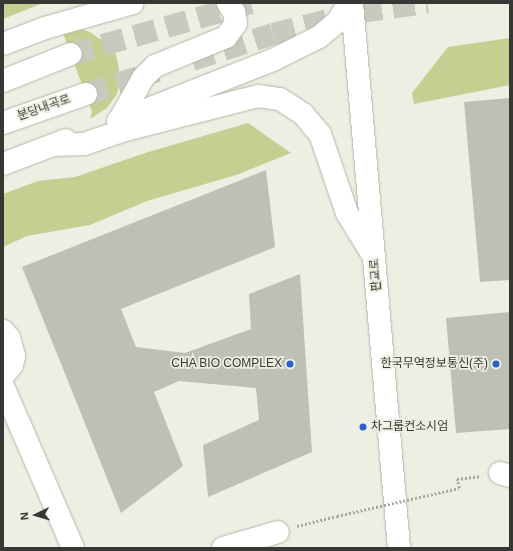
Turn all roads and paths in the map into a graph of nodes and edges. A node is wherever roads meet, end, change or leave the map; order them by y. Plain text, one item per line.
1 (75, 3) edge
2 (133, 3) edge
3 (228, 3) edge
4 (351, 3) edge
5 (3, 43) edge
6 (71, 54) tunnel mouth
7 (3, 81) edge
8 (86, 94) tunnel mouth
9 (119, 121) junction
10 (3, 123) edge
11 (53, 145) junction
12 (3, 164) edge
13 (374, 256) junction
14 (3, 331) edge
15 (3, 376) edge
16 (3, 386) edge
17 (457, 480) dead end
18 (278, 532) joint
19 (73, 548) edge
20 (222, 548) edge
21 (400, 548) edge

1 - 5 main road
2 - 5 main road
3 - 9 main road
4 - 9 main road
4 - 13 main road, 판교로
6 - 7 main road
8 - 10 main road, 분당내곡로
9 - 11 main road
11 - 12 main road
11 - 13 main road
13 - 21 main road, 판교로
14 - 15 main road
16 - 19 main road
17 - 18 path, bridge
18 - 20 main road

